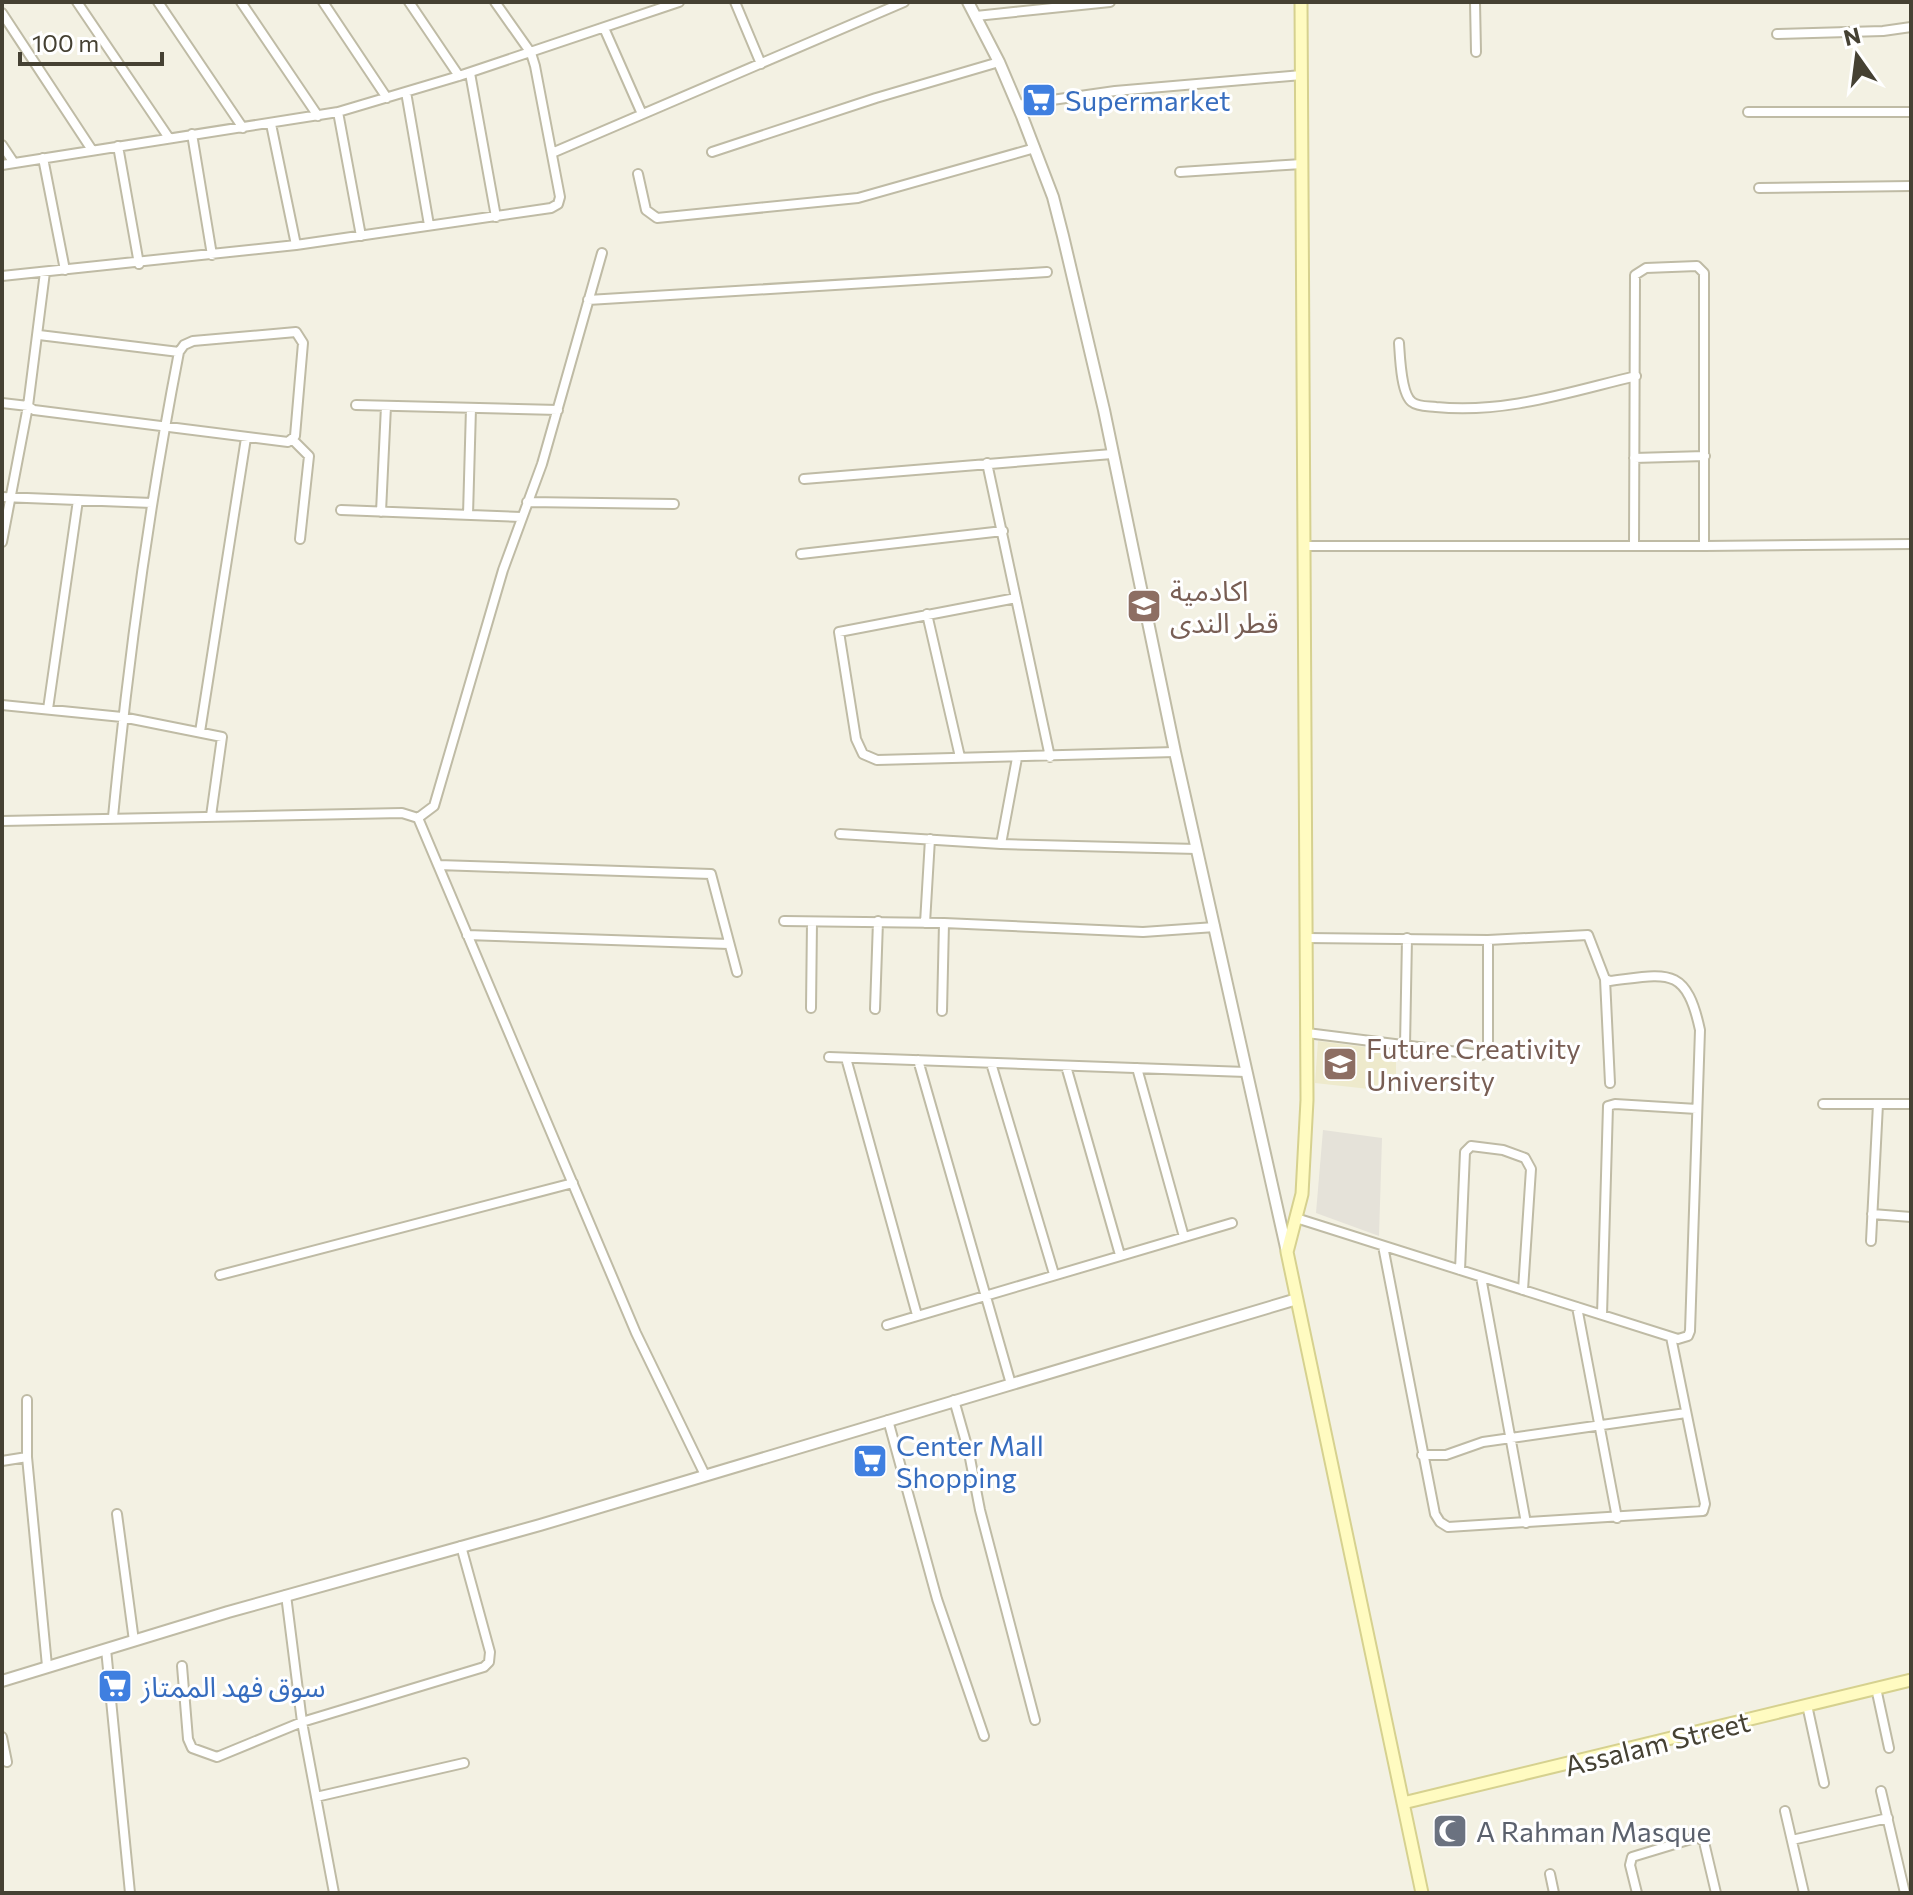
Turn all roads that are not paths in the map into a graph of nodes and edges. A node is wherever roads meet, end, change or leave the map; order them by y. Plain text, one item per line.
1 (77, 2) edge
2 (158, 2) edge
3 (241, 2) edge
4 (323, 2) edge
5 (409, 2) edge
6 (495, 2) edge
7 (679, 2) edge
8 (735, 2) edge
9 (904, 2) edge
10 (968, 2) edge
11 (1110, 2) edge
12 (1301, 2) edge
13 (1475, 2) edge
14 (2, 13) edge
15 (976, 16) junction
16 (1911, 27) edge
17 (604, 28) junction
18 (1777, 34) dead end
19 (1476, 52) dead end
20 (531, 53) junction
21 (999, 62) junction
22 (761, 64) junction
23 (470, 73) junction
24 (1302, 75) junction
25 (459, 76) junction
26 (406, 92) junction
27 (387, 98) junction
28 (1017, 105) junction
29 (338, 112) junction
30 (1748, 112) dead end
31 (1911, 112) edge
32 (642, 114) junction
33 (318, 116) junction
34 (271, 124) junction
35 (243, 128) junction
36 (192, 134) junction
37 (169, 138) junction
38 (2, 145) edge
39 (118, 146) junction
40 (1035, 148) junction
41 (92, 150) junction
42 (712, 152) dead end
43 (552, 153) junction
44 (43, 158) junction
45 (14, 163) junction
46 (1302, 164) junction
47 (2, 165) edge
48 (1180, 172) dead end
49 (638, 174) dead end
50 (1911, 186) edge
51 (1759, 188) dead end
52 (496, 217) junction
53 (429, 225) junction
54 (361, 236) junction
55 (296, 245) junction
56 (602, 253) dead end
57 (212, 255) junction
58 (139, 264) junction
59 (65, 270) junction
60 (45, 272) junction
61 (1047, 272) dead end
62 (2, 276) edge
63 (588, 300) junction
64 (39, 335) junction
65 (1399, 343) dead end
66 (179, 352) junction
67 (1636, 376) junction
68 (2, 403) edge
69 (356, 405) dead end
70 (28, 406) junction
71 (386, 406) junction
72 (471, 408) junction
73 (558, 410) junction
74 (165, 425) junction
75 (246, 438) junction
76 (293, 440) junction
77 (1112, 454) junction
78 (1705, 456) junction
79 (1634, 458) junction
80 (987, 463) junction
81 (804, 479) dead end
82 (6, 497) edge
83 (78, 500) junction
84 (527, 502) junction
85 (152, 503) junction
86 (674, 504) dead end
87 (341, 510) dead end
88 (381, 512) junction
89 (468, 515) junction
90 (521, 517) junction
91 (1003, 531) junction
92 (300, 539) dead end
93 (2, 542) edge
94 (1911, 544) edge
95 (1634, 545) junction
96 (1305, 546) junction
97 (1704, 546) junction
98 (801, 554) dead end
99 (1016, 598) junction
100 (927, 614) junction
101 (2, 705) edge
102 (48, 709) junction
103 (122, 717) junction
104 (200, 732) junction
105 (1175, 752) junction
106 (960, 757) junction
107 (1050, 757) junction
108 (1017, 758) junction
109 (211, 816) junction
110 (113, 817) junction
111 (418, 818) junction
112 (2, 821) edge
113 (840, 834) dead end
114 (930, 839) junction
115 (1001, 844) junction
116 (1197, 849) junction
117 (438, 865) junction
118 (784, 921) dead end
119 (878, 921) junction
120 (812, 922) junction
121 (925, 923) junction
122 (944, 923) junction
123 (1215, 927) junction
124 (467, 935) junction
125 (1307, 938) junction
126 (1407, 938) junction
127 (1488, 940) junction
128 (729, 944) junction
129 (737, 972) dead end
130 (1605, 979) junction
131 (811, 1008) dead end
132 (875, 1009) dead end
133 (942, 1011) dead end
134 (1307, 1033) junction
135 (1405, 1046) junction
136 (829, 1057) dead end
137 (846, 1058) junction
138 (918, 1060) junction
139 (991, 1063) junction
140 (1066, 1066) junction
141 (1137, 1068) junction
142 (1246, 1072) junction
143 (1610, 1083) dead end
144 (1823, 1104) dead end
145 (1878, 1104) junction
146 (1911, 1104) edge
147 (1697, 1109) junction
148 (573, 1183) junction
149 (1872, 1214) junction
150 (1911, 1217) edge
151 (1296, 1218) junction
152 (1232, 1223) dead end
153 (1184, 1237) junction
154 (1871, 1241) dead end
155 (1383, 1246) junction
156 (1287, 1252) junction
157 (1120, 1255) junction
158 (1460, 1270) junction
159 (1054, 1274) junction
160 (220, 1275) dead end
161 (1481, 1277) junction
162 (1523, 1290) junction
163 (986, 1295) junction
164 (1297, 1299) junction
165 (1577, 1307) junction
166 (917, 1315) junction
167 (1602, 1315) junction
168 (887, 1325) dead end
169 (1671, 1337) junction
170 (1011, 1384) junction
171 (27, 1400) dead end
172 (954, 1400) junction
173 (1686, 1413) junction
174 (888, 1420) junction
175 (1599, 1424) junction
176 (1511, 1438) junction
177 (1422, 1455) junction
178 (27, 1457) junction
179 (2, 1461) edge
180 (705, 1475) junction
181 (117, 1514) dead end
182 (1617, 1518) junction
183 (1526, 1523) junction
184 (461, 1546) junction
185 (286, 1595) junction
186 (134, 1641) junction
187 (106, 1649) junction
188 (47, 1666) junction
189 (182, 1666) dead end
190 (1911, 1680) edge
191 (2, 1681) edge
192 (1876, 1688) junction
193 (1807, 1705) junction
194 (1035, 1720) dead end
195 (302, 1722) junction
196 (984, 1736) dead end
197 (2, 1737) edge
198 (1889, 1748) dead end
199 (7, 1762) dead end
200 (464, 1763) dead end
201 (1824, 1783) dead end
202 (1881, 1791) dead end
203 (316, 1797) junction
204 (1403, 1803) junction
205 (1785, 1811) dead end
206 (1888, 1818) junction
207 (1792, 1840) junction
208 (1550, 1874) dead end
209 (130, 1893) edge
210 (334, 1893) edge
211 (1422, 1893) edge
212 (1554, 1893) edge
213 (1637, 1893) edge
214 (1716, 1893) edge
215 (1804, 1893) edge
216 (1905, 1893) edge

1 - 37 street
2 - 35 street
3 - 33 street
4 - 27 street
5 - 25 street
6 - 20 street
7 - 17 street
8 - 22 street
9 - 22 street
10 - 15 street
11 - 15 street
12 - 24 main road
13 - 19 street
14 - 41 street
15 - 21 street
16 - 18 street
17 - 20 street
17 - 32 street
20 - 23 street
20 - 43 street
21 - 28 street
21 - 42 street
22 - 32 street
23 - 25 street
23 - 52 street
24 - 28 street
24 - 46 main road
25 - 26 street
26 - 27 street
26 - 53 street
27 - 29 street
28 - 40 street
29 - 33 street
29 - 54 street
30 - 31 street
32 - 43 street
33 - 34 street
34 - 35 street
34 - 55 street
35 - 36 street
36 - 37 street
36 - 57 street
37 - 39 street
38 - 45 street
39 - 41 street
39 - 58 street
40 - 49 street
40 - 77 street
41 - 44 street
43 - 52 street
44 - 45 street
44 - 59 street
45 - 47 street
46 - 48 street
46 - 96 main road
50 - 51 street
52 - 53 street
53 - 54 street
54 - 55 street
55 - 57 street
56 - 63 street
57 - 58 street
58 - 59 street
59 - 60 street
60 - 62 street
60 - 64 street
61 - 63 street
63 - 73 street
64 - 66 street
64 - 70 street
65 - 67 street
66 - 74 street
66 - 76 street
67 - 78 street
67 - 79 street
68 - 70 street
69 - 71 street
70 - 74 street
70 - 82 street
71 - 72 street
71 - 88 street
72 - 73 street
72 - 89 street
73 - 84 street
74 - 75 street
74 - 85 street
75 - 76 street
75 - 104 street
76 - 92 street
77 - 80 street
77 - 105 street
78 - 79 street
78 - 97 street
79 - 95 street
80 - 81 street
80 - 91 street
82 - 83 street
82 - 93 street
83 - 85 street
83 - 102 street
84 - 86 street
84 - 90 street
85 - 103 street
87 - 88 street
88 - 89 street
89 - 90 street
90 - 111 street
91 - 98 street
91 - 99 street
94 - 97 street
95 - 96 street
95 - 97 street
96 - 125 main road
99 - 100 street
99 - 107 street
100 - 106 street
100 - 106 street
101 - 102 street
102 - 103 street
103 - 104 street
103 - 110 street
104 - 109 street
105 - 107 street
105 - 116 street
106 - 108 street
107 - 108 street
108 - 115 street
109 - 110 street
109 - 111 street
110 - 112 street
111 - 117 street
113 - 114 street
114 - 115 street
114 - 121 street
115 - 116 street
116 - 123 street
117 - 124 street
117 - 128 street
118 - 120 street
119 - 120 street
119 - 121 street
119 - 132 street
120 - 131 street
121 - 122 street
122 - 123 street
122 - 133 street
123 - 142 street
124 - 128 street
124 - 148 street
125 - 126 street
125 - 134 main road
126 - 127 street
126 - 135 street
127 - 130 street
127 - 135 street
128 - 129 street
130 - 143 street
130 - 147 street
134 - 135 street
134 - 151 main road
136 - 137 street
137 - 138 street
137 - 166 street
138 - 139 street
138 - 163 street
139 - 140 street
139 - 159 street
140 - 141 street
140 - 157 street
141 - 142 street
141 - 153 street
142 - 156 street
144 - 145 street
145 - 146 street
145 - 149 street
147 - 167 street
147 - 169 street
148 - 160 street
148 - 180 street
149 - 150 street
149 - 154 street
151 - 155 street
151 - 156 main road
152 - 153 street
153 - 157 street
155 - 158 street
155 - 177 street
156 - 164 main road
157 - 159 street
158 - 161 street
158 - 162 street
159 - 163 street
161 - 162 street
161 - 176 street
162 - 165 street
163 - 166 street
163 - 170 street
164 - 170 street
164 - 204 main road
165 - 167 street
165 - 175 street
166 - 168 street
167 - 169 street
169 - 173 street
170 - 172 street
171 - 178 street
172 - 174 street
172 - 194 street
173 - 175 street
173 - 182 street
174 - 180 street
174 - 196 street
175 - 176 street
175 - 182 street
176 - 177 street
176 - 183 street
177 - 183 street
178 - 179 street
178 - 188 street
180 - 184 street
181 - 186 street
182 - 183 street
184 - 185 street
184 - 195 street
185 - 186 street
185 - 195 street
186 - 187 street
187 - 188 street
187 - 209 street
188 - 191 street
189 - 195 street
190 - 192 main road, Assalam Street
192 - 193 main road, Assalam Street
192 - 198 street
193 - 201 street
193 - 204 main road, Assalam Street
195 - 203 street
197 - 199 street
200 - 203 street
202 - 206 street
203 - 210 street
204 - 211 main road
205 - 207 street
206 - 207 street
206 - 216 street
207 - 215 street
208 - 212 street
213 - 214 street

